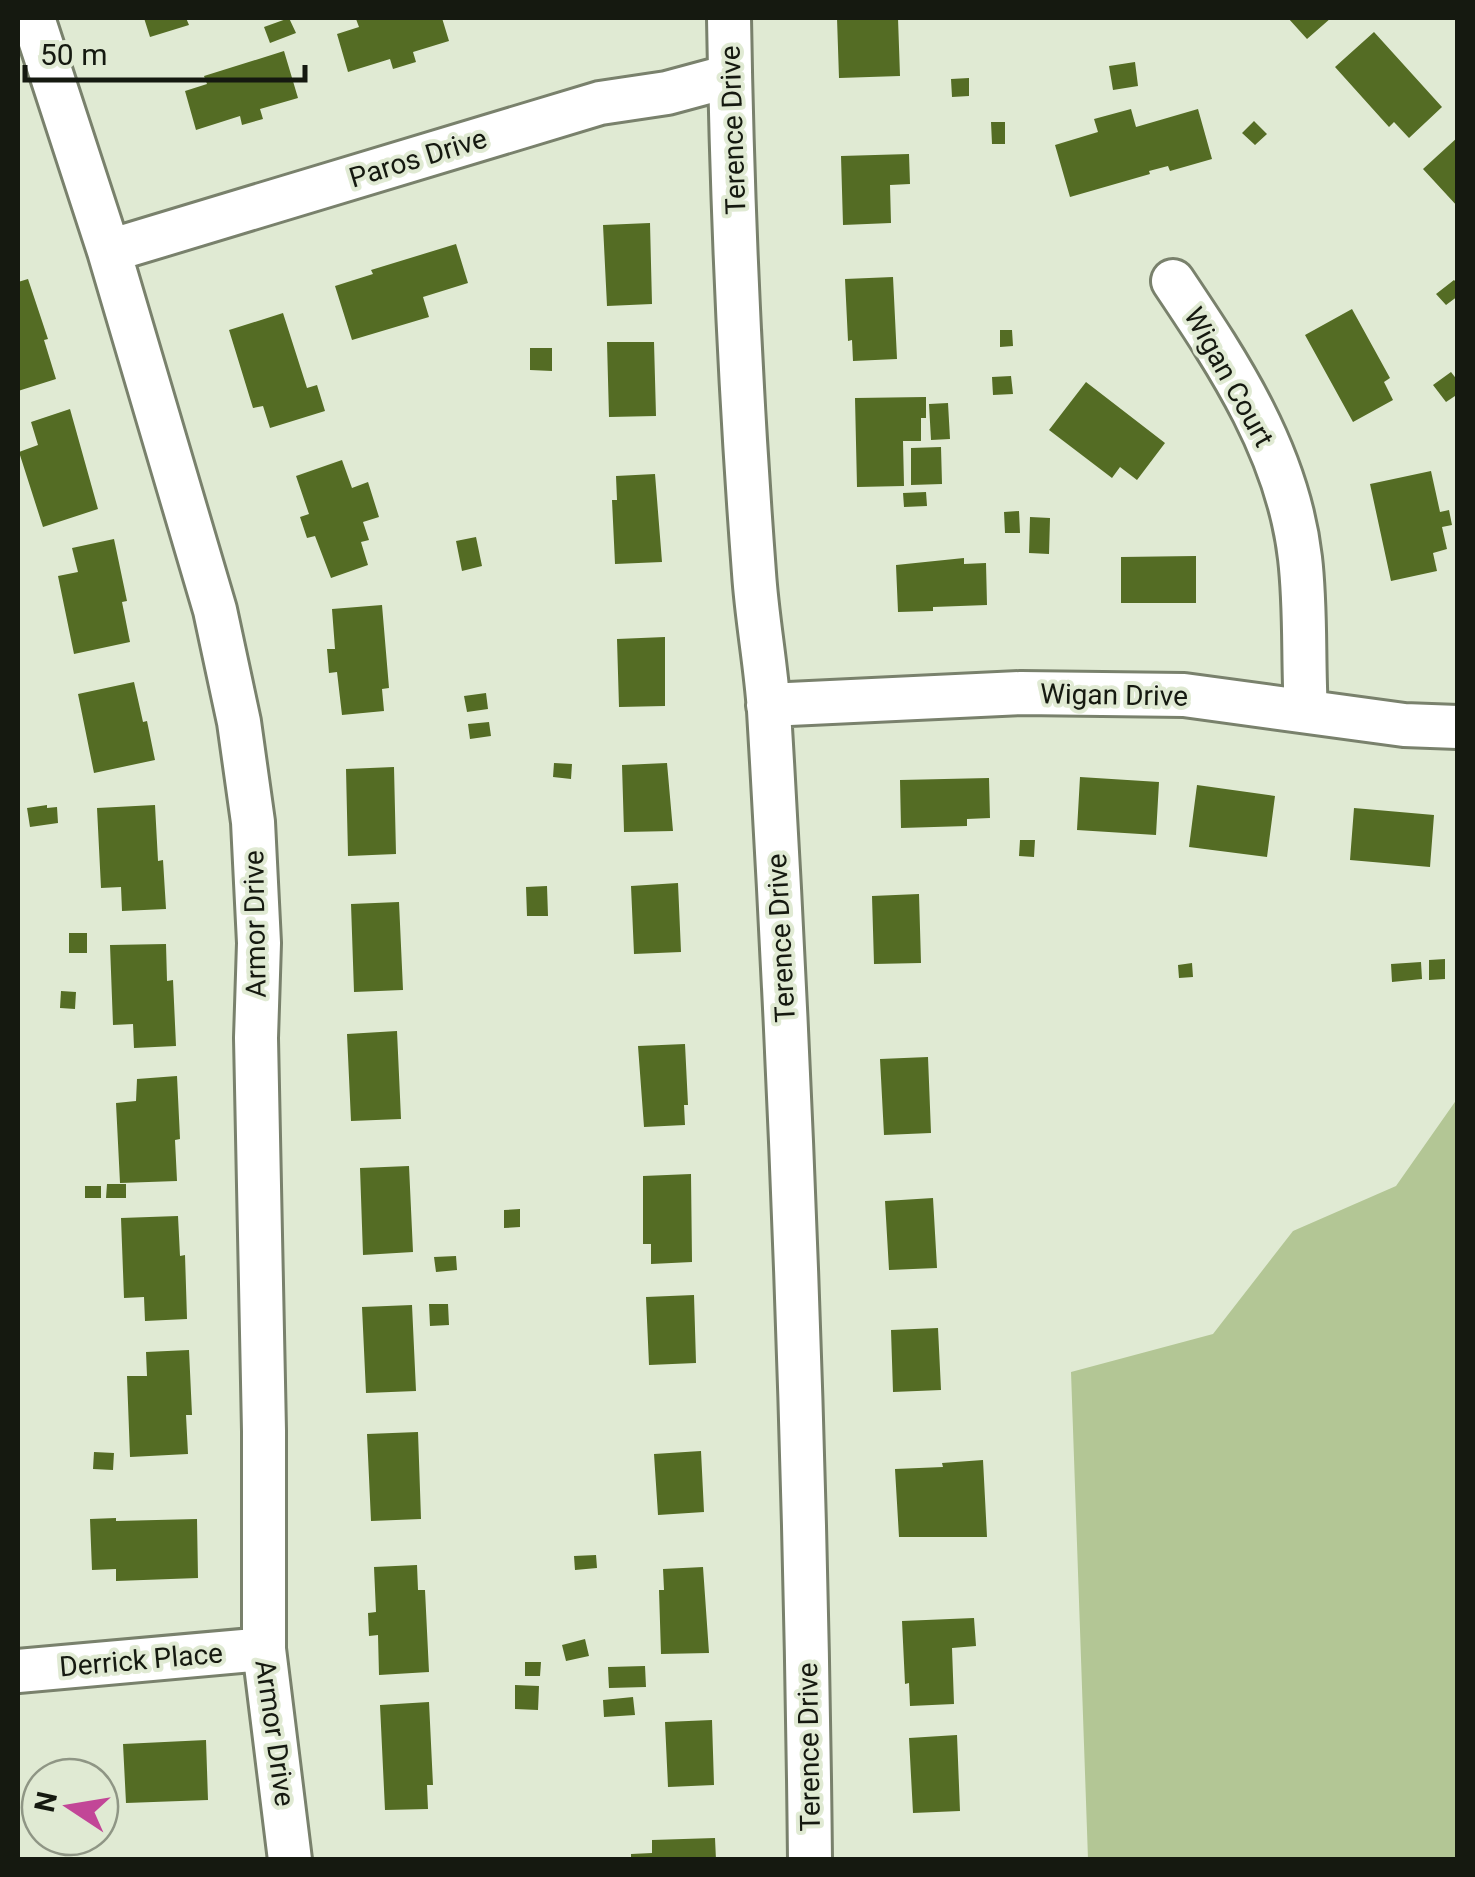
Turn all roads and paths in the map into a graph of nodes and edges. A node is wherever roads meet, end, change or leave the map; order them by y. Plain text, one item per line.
1 (33, 18) edge
2 (729, 18) edge
3 (730, 76) junction
4 (109, 251) junction
5 (1173, 281) dead end
6 (768, 705) junction
7 (1306, 711) junction
8 (1458, 728) edge
9 (264, 1648) junction
10 (18, 1670) edge
11 (290, 1860) edge
12 (810, 1860) edge

1 - 4 street, Armor Drive
2 - 3 street, Terence Drive
3 - 4 street, Paros Drive
3 - 6 street, Terence Drive
4 - 9 street, Armor Drive
5 - 7 street, Wigan Court
6 - 7 street, Wigan Drive
6 - 12 street, Terence Drive
7 - 8 street, Wigan Drive
9 - 10 street, Derrick Place
9 - 11 street, Armor Drive

